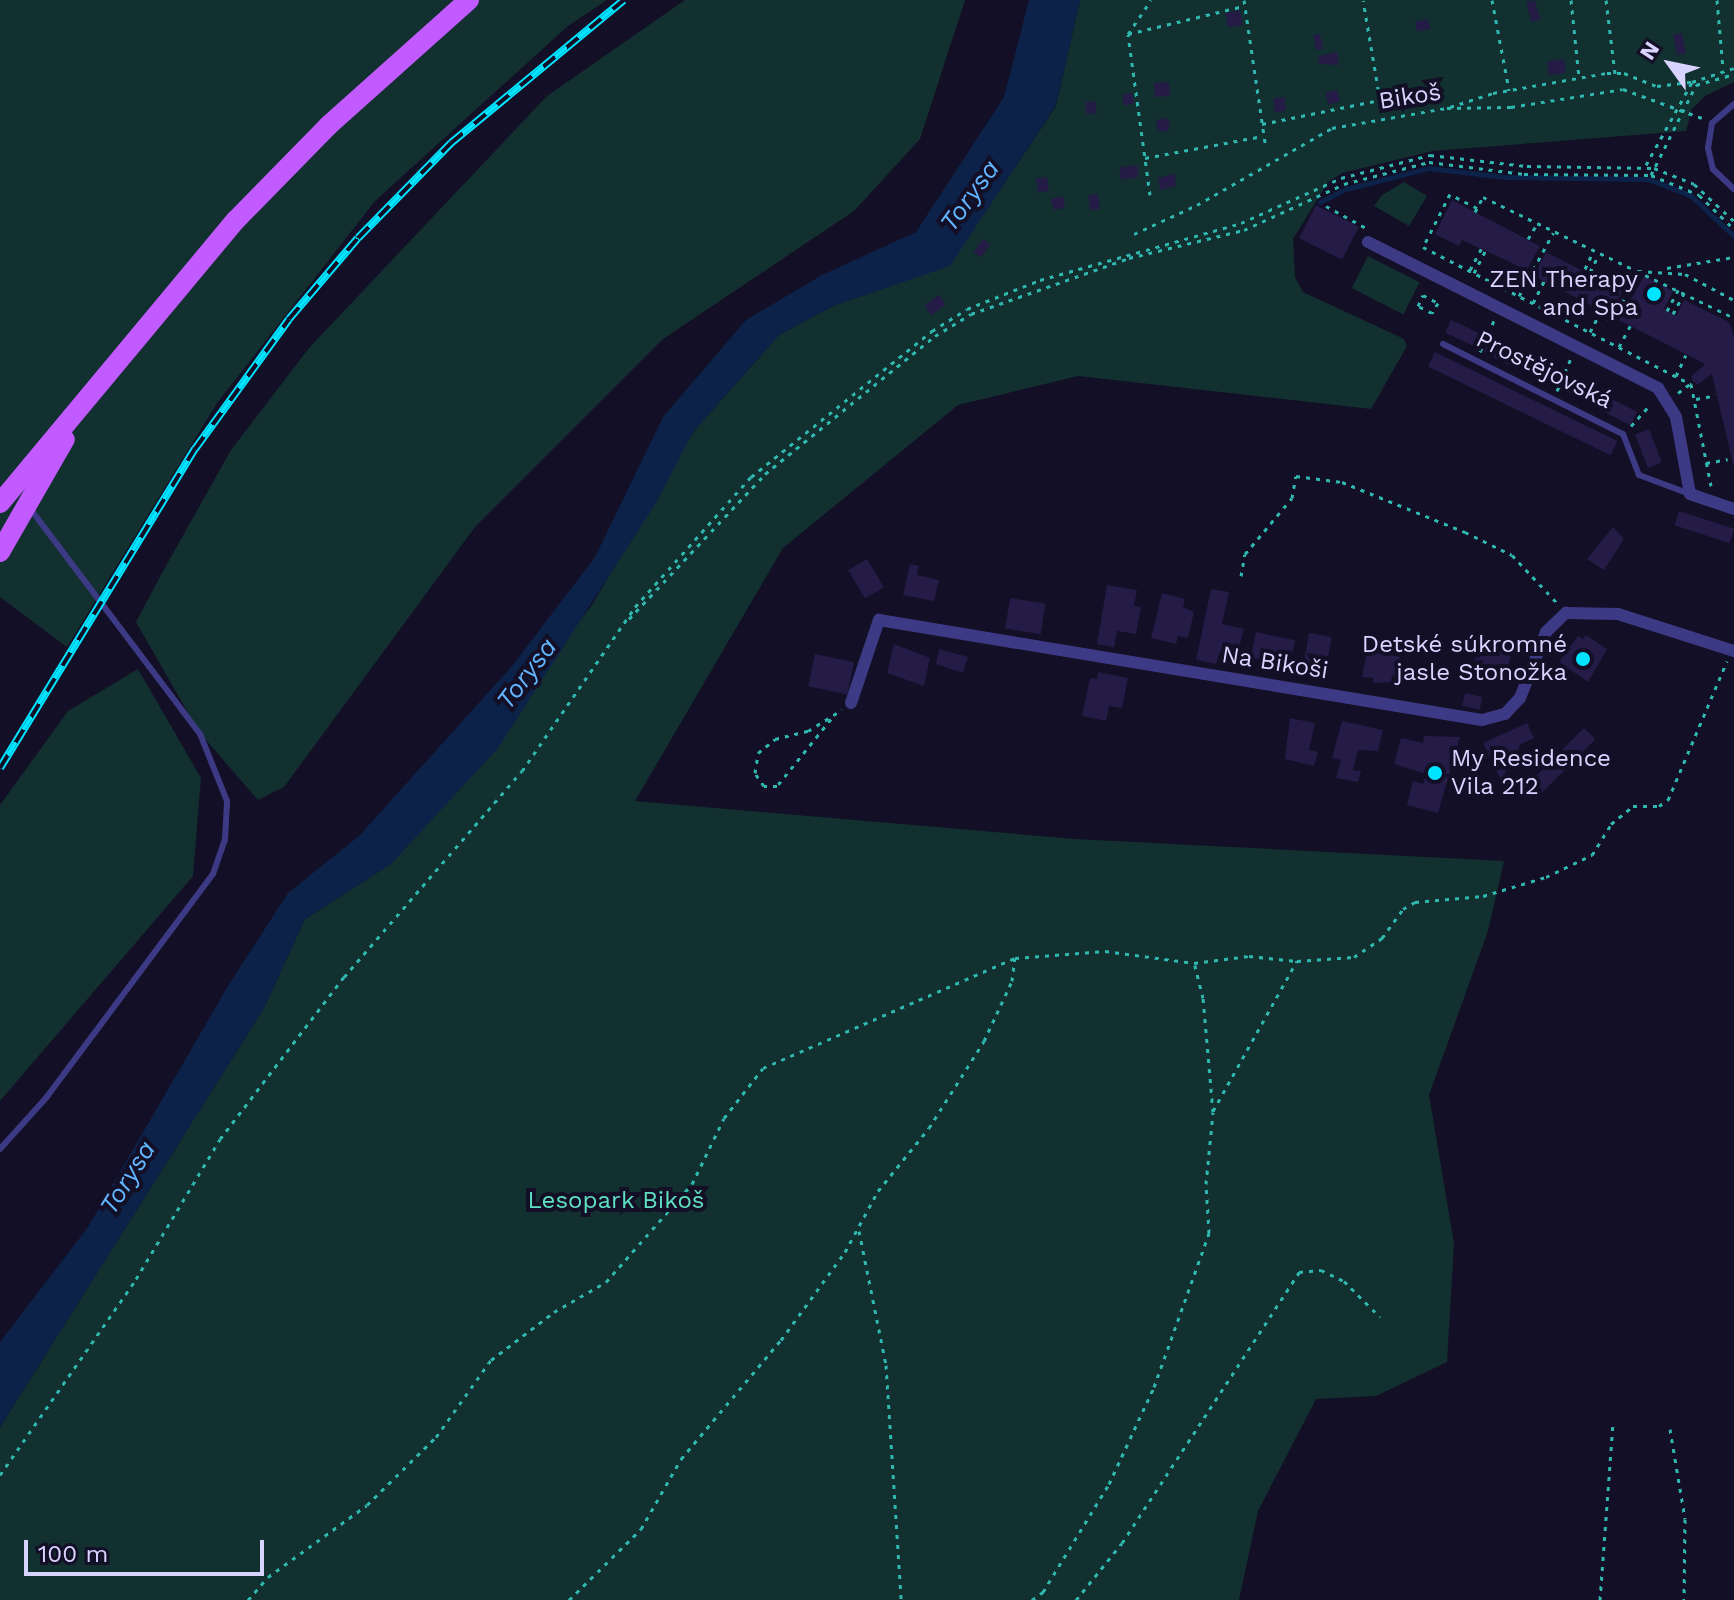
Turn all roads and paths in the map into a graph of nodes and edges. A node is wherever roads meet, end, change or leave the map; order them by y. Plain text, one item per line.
1 (469, 0) edge
2 (1151, 0) edge
3 (1363, 0) edge
4 (1492, 0) edge
5 (1571, 0) edge
6 (1606, 0) edge
7 (1717, 0) edge
8 (1245, 3) edge
9 (1128, 34) junction
10 (1734, 68) edge
11 (1724, 70) junction
12 (1615, 73) junction
13 (1734, 74) edge
14 (1579, 78) junction
15 (1692, 82) junction
16 (1509, 90) junction
17 (1734, 104) edge
18 (1677, 106) junction
19 (1447, 108) junction
20 (1682, 109) junction
21 (1712, 123) junction
22 (1262, 124) junction
23 (1264, 136) junction
24 (1265, 142) dead end
25 (1145, 158) junction
26 (1645, 166) junction
27 (1654, 168) junction
28 (1651, 175) junction
29 (1734, 189) edge
30 (1150, 195) dead end
31 (1326, 206) dead end
32 (1475, 212) dead end
33 (1734, 221) edge
34 (1537, 224) junction
35 (1734, 229) edge
36 (1553, 233) junction
37 (1134, 234) dead end
38 (1528, 239) dead end
39 (1373, 245) joint
40 (1483, 250) dead end
41 (1592, 254) junction
42 (1598, 256) junction
43 (1734, 257) edge
44 (1585, 269) dead end
45 (1661, 269) junction
46 (1638, 271) junction
47 (1472, 272) dead end
48 (1590, 272) dead end
49 (1544, 281) dead end
50 (1678, 290) junction
51 (1684, 293) junction
52 (1423, 295) joint
53 (1519, 296) dead end
54 (1734, 300) edge
55 (1533, 303) dead end
56 (1500, 309) junction
57 (1667, 311) dead end
58 (1673, 314) dead end
59 (1734, 318) edge
60 (1630, 326) dead end
61 (1590, 332) dead end
62 (1487, 337) dead end
63 (1443, 344) dead end
64 (1619, 347) dead end
65 (1686, 355) dead end
66 (1564, 375) dead end
67 (1676, 376) dead end
68 (1694, 381) dead end
69 (91, 394) junction
70 (1716, 395) dead end
71 (1665, 396) junction
72 (1553, 399) junction
73 (1694, 399) dead end
74 (1637, 421) dead end
75 (1728, 459) dead end
76 (1706, 463) dead end
77 (1690, 494) junction
78 (0, 503) edge
79 (27, 504) junction
80 (1734, 509) edge
81 (0, 552) edge
82 (1241, 576) dead end
83 (1563, 607) junction
84 (1547, 615) dead end
85 (628, 620) junction
86 (1569, 649) dead end
87 (1733, 651) edge
88 (1553, 654) dead end
89 (851, 703) joint
90 (831, 719) junction
91 (1015, 958) junction
92 (1297, 961) junction
93 (1194, 963) junction
94 (1213, 1112) junction
95 (0, 1149) edge
96 (858, 1229) junction
97 (1380, 1317) dead end
98 (1613, 1423) dead end
99 (1670, 1429) dead end
100 (0, 1475) edge
101 (248, 1600) edge
102 (569, 1600) edge
103 (901, 1600) edge
104 (1032, 1600) edge
105 (1076, 1600) edge
106 (1600, 1600) edge
107 (1684, 1600) edge

1 - 69 main road
2 - 9 path
3 - 22 path
4 - 16 path
5 - 14 path
6 - 12 path
7 - 11 path
8 - 9 path
8 - 22 path
9 - 25 path
10 - 11 path
11 - 15 path
12 - 14 path
12 - 15 path
13 - 20 path
14 - 16 path
15 - 18 path
16 - 19 path
17 - 21 lane
18 - 19 path, Bikoš
18 - 20 path, Bikoš
18 - 26 path
19 - 37 path, Bikoš
20 - 21 path, Bikoš
20 - 27 path
21 - 29 lane
22 - 23 path
23 - 24 path
23 - 25 path
25 - 30 path
26 - 27 path
26 - 85 path
27 - 28 path
27 - 33 path
28 - 35 path
28 - 85 path
31 - 39 path
32 - 34 path
34 - 36 path
34 - 38 path
36 - 41 path
36 - 53 path
39 - 56 street, Prostějovská
40 - 47 path
41 - 42 path
41 - 44 path
42 - 46 path
42 - 48 path
43 - 45 path
45 - 46 path
45 - 54 path
46 - 50 path
46 - 61 path
49 - 55 path
50 - 51 path
50 - 57 path
51 - 58 path
51 - 59 path
52 - 52 path
56 - 62 path
56 - 71 street, Prostějovská
60 - 64 path
63 - 72 lane, Prostějovská
65 - 67 path
66 - 72 path
68 - 71 path
69 - 78 main road
69 - 79 main road
70 - 73 path
71 - 74 path
71 - 77 street
72 - 77 lane, Prostějovská
75 - 76 path
77 - 80 street, Prostějovská
79 - 81 main road
79 - 95 lane
82 - 83 path
83 - 84 path
83 - 87 street
83 - 89 street, Na Bikoši
85 - 100 path
86 - 88 path
87 - 92 path
89 - 90 path
90 - 90 path
91 - 93 path
91 - 96 path
91 - 101 path
92 - 93 path
92 - 94 path
93 - 94 path
94 - 104 path
96 - 102 path
96 - 103 path
97 - 105 path
98 - 106 path
99 - 107 path

